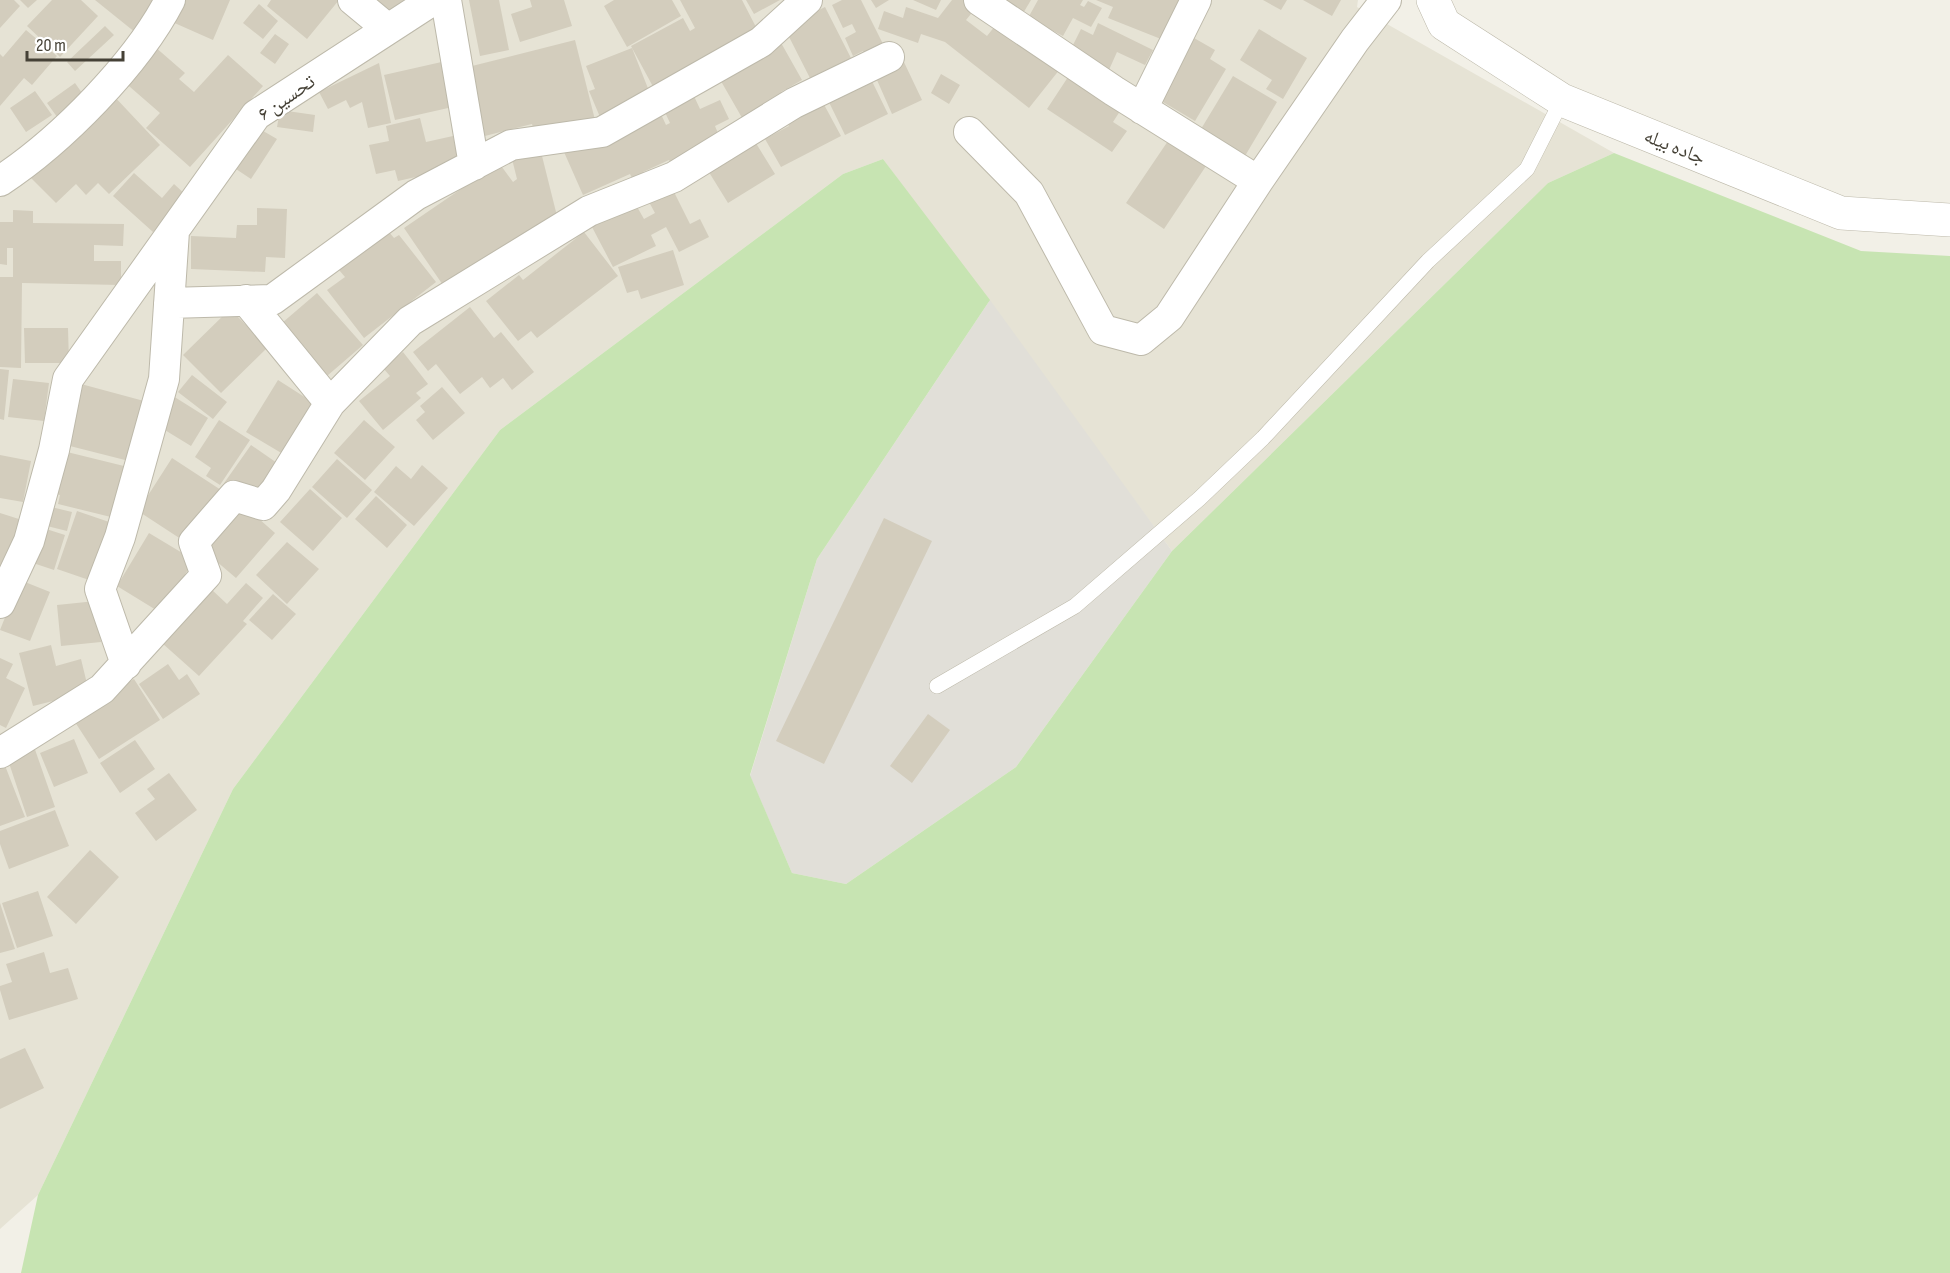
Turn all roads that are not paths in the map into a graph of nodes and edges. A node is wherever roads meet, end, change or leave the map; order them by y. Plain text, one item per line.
1 (170, 0) edge
2 (353, 0) edge
3 (433, 0) edge
4 (446, 0) edge
5 (807, 0) edge
6 (979, 0) edge
7 (1196, 0) edge
8 (1386, 0) edge
9 (1433, 0) edge
10 (388, 29) junction
11 (889, 57) dead end
12 (1562, 100) junction
13 (1142, 109) junction
14 (969, 132) dead end
15 (474, 165) junction
16 (0, 181) edge
17 (1258, 181) junction
18 (1950, 220) edge
19 (174, 230) junction
20 (246, 300) junction
21 (169, 303) junction
22 (330, 403) junction
23 (0, 603) edge
24 (126, 664) junction
25 (937, 686) dead end
26 (0, 753) edge

1 - 16 street
2 - 10 street
3 - 10 street, تحسین ۶
4 - 15 street
5 - 15 street
6 - 13 street
7 - 13 street
8 - 17 street
9 - 12 street, جاده بیله
10 - 19 street, تحسین ۶
11 - 22 street
12 - 18 street, جاده بیله
12 - 25 lane
13 - 17 street
14 - 17 street
15 - 20 street
19 - 21 street
19 - 23 street, تحسین ۶
20 - 21 street
20 - 22 street
21 - 24 street
22 - 24 street
24 - 26 street

